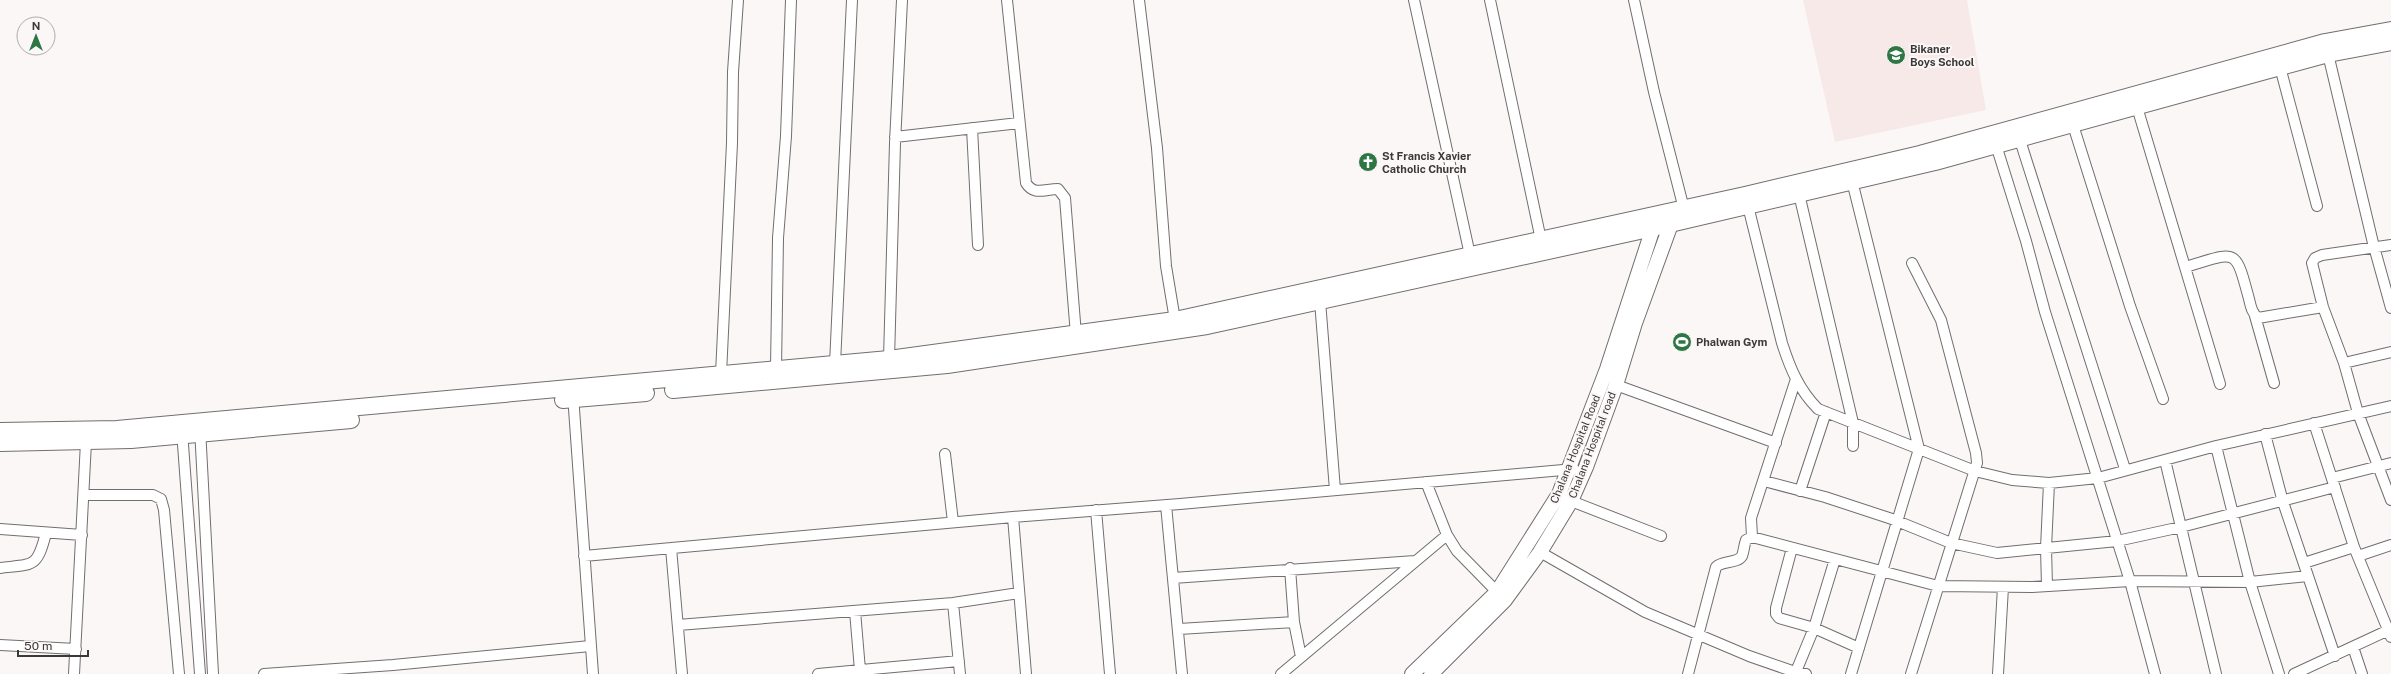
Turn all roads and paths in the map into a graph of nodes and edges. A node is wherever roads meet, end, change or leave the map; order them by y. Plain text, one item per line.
1 (738, 0) edge
2 (791, 0) edge
3 (852, 0) edge
4 (902, 0) edge
5 (1007, 0) edge
6 (1139, 0) edge
7 (1414, 0) edge
8 (1490, 0) edge
9 (1634, 0) edge
10 (2391, 30) edge
11 (2391, 42) edge
12 (2328, 54) junction
13 (2280, 67) junction
14 (2137, 107) junction
15 (1019, 123) junction
16 (2073, 125) junction
17 (972, 128) junction
18 (2018, 133) junction
19 (895, 137) junction
20 (1996, 145) junction
21 (1852, 182) junction
22 (1799, 194) junction
23 (1748, 206) junction
24 (2318, 206) dead end
25 (1676, 215) junction
26 (1653, 222) junction
27 (1541, 240) junction
28 (978, 245) dead end
29 (2391, 245) edge
30 (2374, 249) junction
31 (1470, 255) junction
32 (1912, 263) dead end
33 (2185, 267) junction
34 (2389, 294) edge
35 (1320, 301) junction
36 (2323, 307) junction
37 (2391, 308) edge
38 (2255, 316) junction
39 (1174, 320) junction
40 (1076, 335) junction
41 (2391, 352) edge
42 (889, 359) junction
43 (2344, 363) junction
44 (835, 364) junction
45 (776, 368) junction
46 (721, 374) junction
47 (1796, 378) junction
48 (2274, 383) dead end
49 (2220, 384) dead end
50 (1616, 385) junction
51 (573, 393) junction
52 (2163, 399) dead end
53 (2391, 406) edge
54 (1826, 412) junction
55 (2358, 413) junction
56 (1854, 423) junction
57 (2314, 423) junction
58 (200, 427) junction
59 (182, 429) junction
60 (0, 431) edge
61 (2265, 434) junction
62 (86, 442) junction
63 (0, 443) edge
64 (1776, 443) junction
65 (1853, 446) dead end
66 (2216, 446) junction
67 (1919, 449) junction
68 (945, 454) dead end
69 (2165, 460) junction
70 (2391, 463) edge
71 (2378, 466) junction
72 (1586, 467) junction
73 (2125, 469) junction
74 (1567, 470) junction
75 (1975, 471) junction
76 (2098, 478) junction
77 (1764, 481) junction
78 (1426, 482) junction
79 (2333, 482) junction
80 (2049, 483) junction
81 (1335, 490) junction
82 (1800, 491) junction
83 (85, 495) junction
84 (1571, 500) junction
85 (2391, 500) edge
86 (2283, 502) junction
87 (1166, 505) junction
88 (1096, 510) junction
89 (2232, 513) junction
90 (1013, 516) junction
91 (1896, 520) junction
92 (953, 522) junction
93 (2181, 527) junction
94 (0, 529) edge
95 (46, 533) junction
96 (82, 535) junction
97 (1447, 535) junction
98 (1662, 536) dead end
99 (1752, 537) junction
100 (2117, 540) junction
101 (1951, 542) junction
102 (2391, 545) edge
103 (671, 548) junction
104 (1792, 548) junction
105 (2046, 548) junction
106 (2356, 551) junction
107 (1540, 552) junction
108 (584, 556) junction
109 (1835, 560) junction
110 (1415, 561) junction
111 (0, 563) edge
112 (2304, 563) junction
113 (24, 565) junction
114 (0, 568) edge
115 (1290, 568) junction
116 (1882, 572) junction
117 (2308, 576) junction
118 (1173, 578) junction
119 (2130, 581) junction
120 (2250, 582) junction
121 (2193, 583) junction
122 (1938, 586) junction
123 (2047, 586) junction
124 (2003, 587) junction
125 (1019, 593) junction
126 (1501, 596) junction
127 (953, 603) junction
128 (855, 611) junction
129 (1294, 622) junction
130 (678, 625) junction
131 (1814, 628) junction
132 (1178, 629) junction
133 (2390, 632) edge
134 (1698, 635) junction
135 (0, 645) edge
136 (590, 646) junction
137 (2353, 647) junction
138 (1859, 648) junction
139 (76, 649) junction
140 (2335, 656) junction
141 (1301, 657) junction
142 (959, 661) junction
143 (393, 670) edge
144 (860, 670) junction
145 (906, 670) edge
146 (2315, 670) edge
147 (1795, 673) edge
148 (74, 674) edge
149 (179, 674) edge
150 (200, 674) edge
151 (213, 674) edge
152 (264, 674) edge
153 (593, 674) edge
154 (682, 674) edge
155 (818, 674) edge
156 (960, 674) edge
157 (1026, 674) edge
158 (1110, 674) edge
159 (1182, 674) edge
160 (1281, 674) edge
161 (1412, 674) edge
162 (1431, 674) edge
163 (1688, 674) edge
164 (1806, 674) edge
165 (1851, 674) edge
166 (1911, 674) edge
167 (1998, 674) edge
168 (2154, 674) edge
169 (2216, 674) edge
170 (2279, 674) edge
171 (2294, 674) edge
172 (2362, 674) edge

1 - 46 street
2 - 45 street
3 - 44 street
4 - 19 street
5 - 15 street
6 - 39 street
7 - 31 street
8 - 27 street
9 - 25 street
10 - 18 main road
11 - 12 main road
12 - 13 main road
12 - 30 street
13 - 14 main road
13 - 24 street
14 - 16 main road
14 - 33 street
15 - 17 street
15 - 40 street
16 - 18 main road
16 - 52 street
17 - 19 street
17 - 28 street
18 - 20 main road
18 - 25 main road
18 - 73 street
19 - 42 street
20 - 21 main road
20 - 76 street
21 - 22 main road
21 - 67 street
22 - 23 main road
22 - 56 street
23 - 25 main road
23 - 47 street
25 - 26 main road
25 - 50 street, Chalana Hospital road
26 - 27 main road
26 - 35 main road
26 - 74 street, Chalana Hospital Road
27 - 31 main road
29 - 30 street
30 - 34 street
30 - 36 street
31 - 39 main road
32 - 75 street
33 - 38 street
33 - 49 street
34 - 37 street
35 - 51 main road
35 - 81 street
36 - 38 street
36 - 43 street
38 - 48 street
39 - 40 main road
40 - 42 main road
41 - 43 street
42 - 44 main road
43 - 55 street
44 - 45 main road
45 - 46 main road
46 - 51 main road
47 - 54 street
47 - 64 street
50 - 64 street
50 - 72 street, Chalana Hospital road
51 - 58 main road
51 - 108 street
53 - 55 street
54 - 56 street
54 - 82 street
55 - 57 street
55 - 71 street
56 - 65 street
56 - 67 street
57 - 61 street
57 - 79 street
58 - 59 main road
58 - 151 street
59 - 60 main road
59 - 62 main road
59 - 150 street
61 - 66 street
61 - 86 street
62 - 63 main road
62 - 83 street
64 - 77 street
66 - 69 street
66 - 89 street
67 - 75 street
67 - 91 street
68 - 92 street
69 - 73 street
69 - 93 street
70 - 71 street
71 - 79 street
71 - 85 street
72 - 74 street
72 - 84 street, Chalana Hospital road
73 - 76 street
74 - 78 street
74 - 126 street, Chalana Hospital Road
75 - 80 street
75 - 101 street
76 - 80 street
76 - 100 street
77 - 82 street
77 - 99 street
78 - 81 street
78 - 97 street
79 - 86 street
79 - 106 street
80 - 105 street
81 - 87 street
82 - 91 street
83 - 96 street
83 - 149 street
84 - 98 street
84 - 107 street, Chalana Hospital road
86 - 89 street
86 - 112 street
87 - 88 street
87 - 118 street
88 - 90 street
88 - 158 street
89 - 93 street
89 - 120 street
90 - 92 street
90 - 125 street
91 - 101 street
91 - 116 street
92 - 103 street
93 - 100 street
93 - 121 street
94 - 95 street
95 - 96 street
95 - 113 street
96 - 139 street
97 - 110 street
97 - 126 street
99 - 104 street
99 - 134 street
100 - 105 street
100 - 119 street
101 - 105 street
101 - 122 street
102 - 106 street
103 - 108 street
103 - 130 street
104 - 109 street
104 - 131 street
105 - 123 street
106 - 112 street
106 - 133 street
107 - 126 street, Chalana Hospital road
107 - 134 street
108 - 136 street
109 - 116 street
109 - 131 street
110 - 115 street
110 - 141 street
111 - 113 street
112 - 117 street
113 - 114 street
115 - 118 street
115 - 129 street
116 - 122 street
116 - 138 street
117 - 120 street
117 - 140 street
118 - 132 street
119 - 121 street
119 - 123 street
119 - 168 street
120 - 121 street
120 - 170 street
121 - 169 street
122 - 124 street
122 - 166 street
123 - 124 street
124 - 167 street
125 - 127 street
125 - 157 street
126 - 161 street, Chalana Hospital Road
126 - 162 street, Chalana Hospital road
127 - 128 street
127 - 142 street
128 - 130 street
128 - 144 street
129 - 132 street
129 - 141 street
130 - 154 street
131 - 138 street
131 - 147 street
132 - 159 street
133 - 137 street
134 - 147 street
134 - 163 street
135 - 139 street
136 - 143 street
136 - 153 street
137 - 140 street
137 - 172 street
138 - 165 street
139 - 148 street
140 - 146 street
141 - 160 street
142 - 145 street
142 - 156 street
143 - 152 street
144 - 145 street
144 - 155 street
146 - 171 street
147 - 164 street

